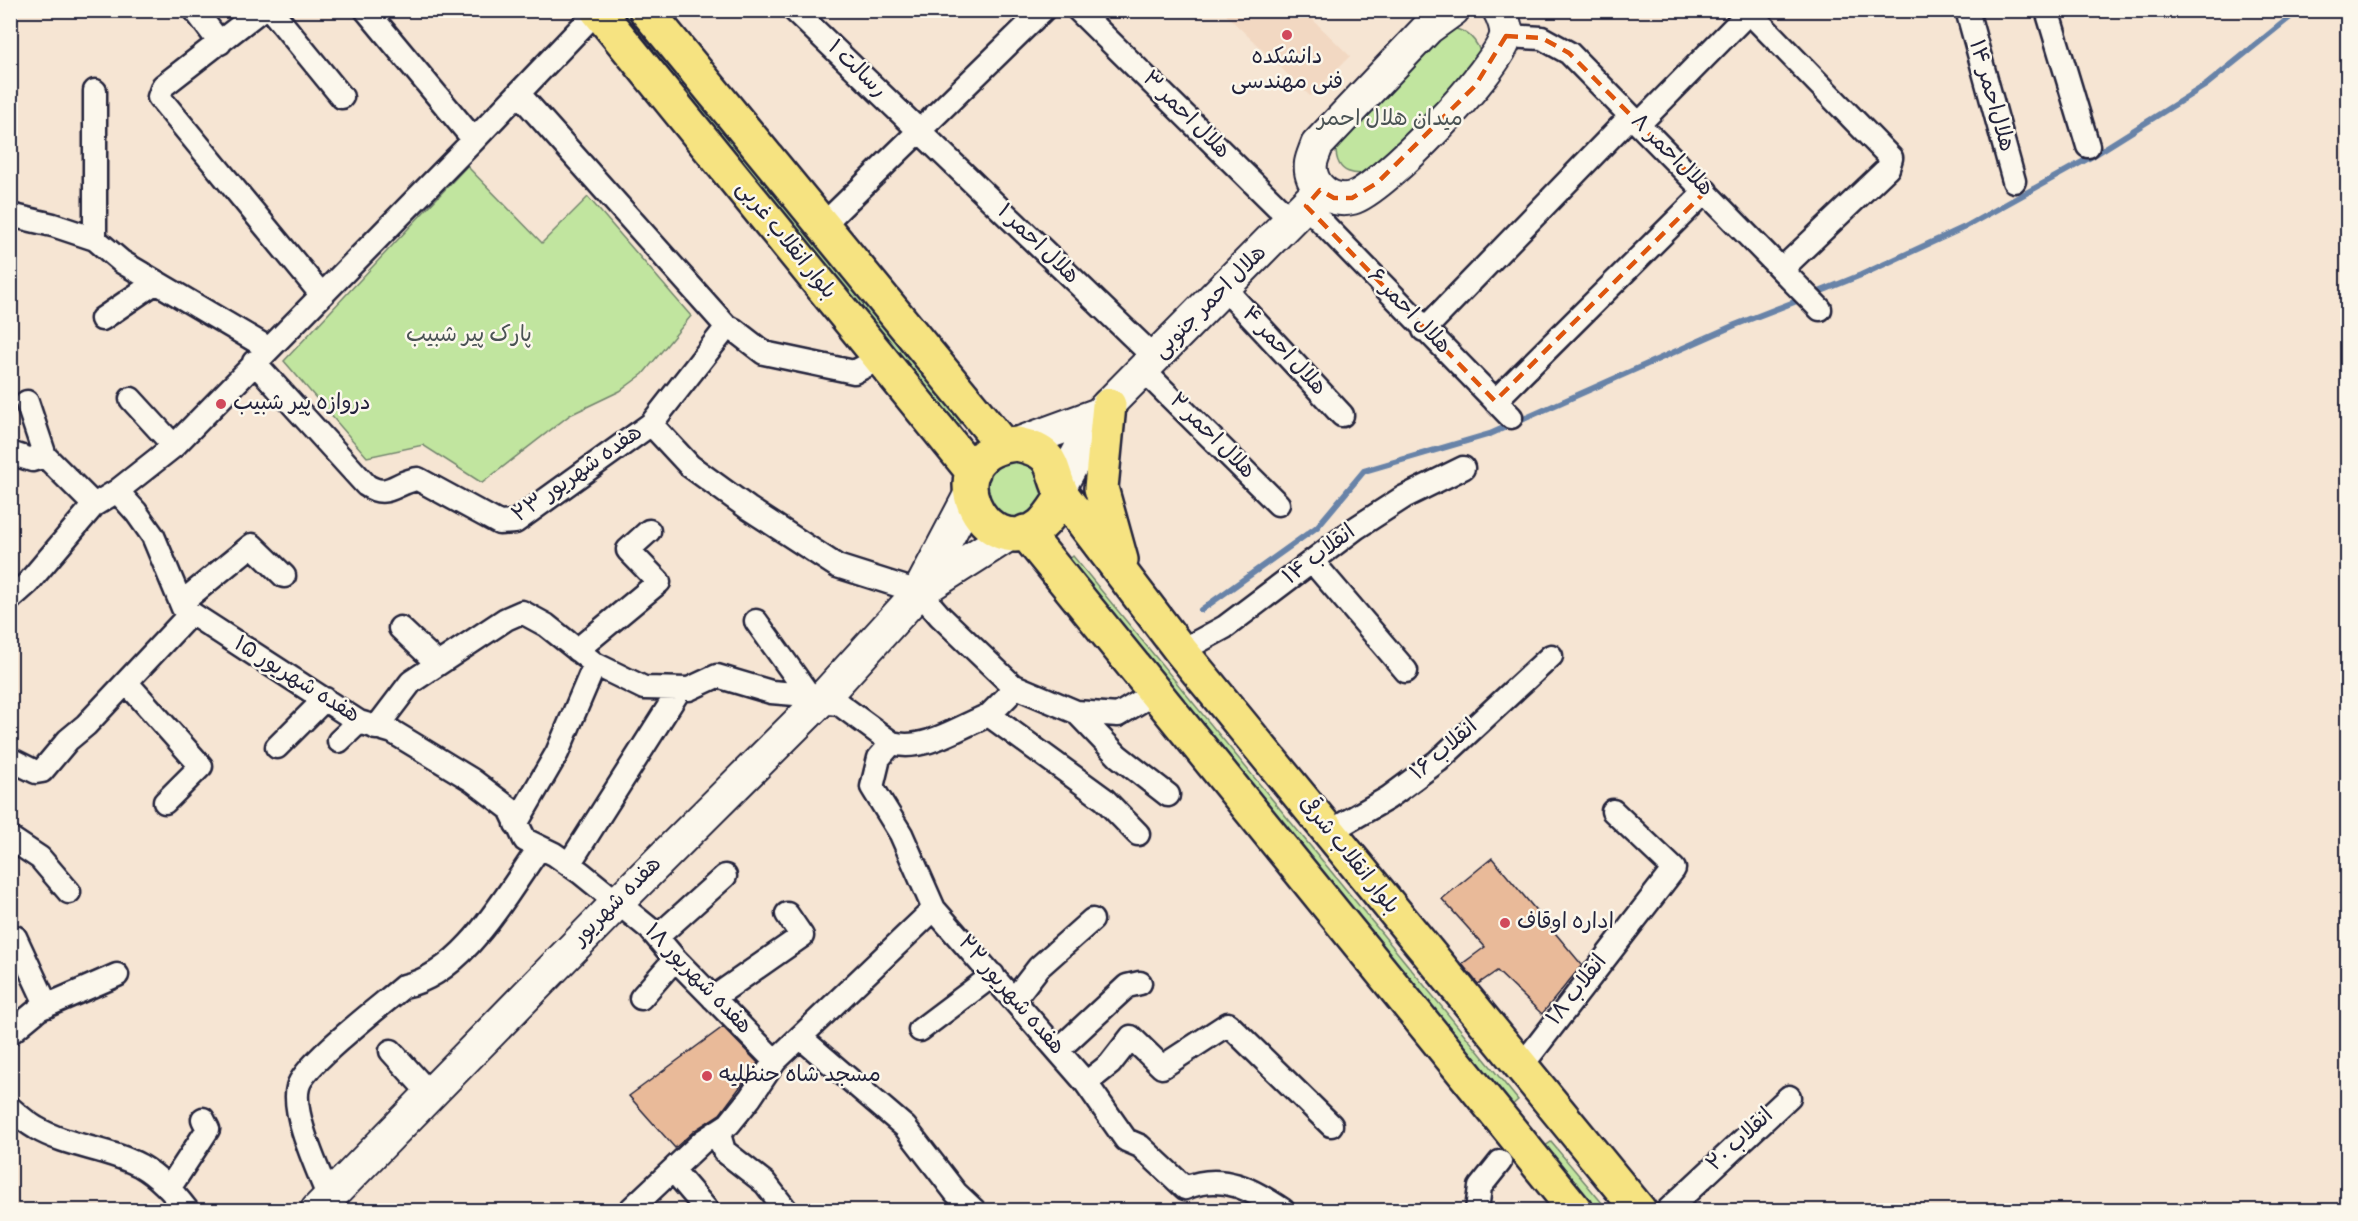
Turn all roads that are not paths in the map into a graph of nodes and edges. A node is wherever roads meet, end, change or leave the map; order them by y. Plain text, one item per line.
1 (195, 10) edge
2 (261, 10) edge
3 (271, 10) edge
4 (366, 10) edge
5 (646, 10) edge
6 (794, 10) edge
7 (1043, 10) edge
8 (1078, 10) edge
9 (1453, 10) edge
10 (1967, 10) edge
11 (2048, 10) edge
12 (597, 11) edge
13 (1748, 11) edge
14 (1502, 23) edge
15 (220, 43) junction
16 (95, 91) dead end
17 (519, 94) junction
18 (342, 97) dead end
19 (1635, 120) junction
20 (918, 130) junction
21 (474, 140) junction
22 (2088, 146) dead end
23 (2014, 181) dead end
24 (1706, 191) junction
25 (1306, 206) junction
26 (10, 215) edge
27 (823, 225) junction
28 (95, 239) junction
29 (1782, 269) junction
30 (156, 282) junction
31 (1225, 289) junction
32 (321, 294) junction
33 (1820, 309) dead end
34 (102, 319) dead end
35 (727, 327) junction
36 (1424, 330) junction
37 (261, 355) junction
38 (881, 358) junction
39 (1150, 365) junction
40 (131, 399) dead end
41 (1495, 401) junction
42 (27, 402) dead end
43 (1104, 410) junction
44 (1342, 415) dead end
45 (1511, 417) dead end
46 (651, 424) junction
47 (1010, 445) junction
48 (174, 446) junction
49 (10, 453) edge
50 (45, 456) junction
51 (1463, 468) dead end
52 (971, 484) junction
53 (1061, 492) junction
54 (104, 499) junction
55 (1278, 504) dead end
56 (649, 531) dead end
57 (1018, 533) junction
58 (1312, 561) junction
59 (1125, 573) junction
60 (284, 576) dead end
61 (919, 592) junction
62 (10, 599) edge
63 (186, 608) junction
64 (756, 621) dead end
65 (400, 628) dead end
66 (577, 650) junction
67 (1181, 651) junction
68 (1551, 656) dead end
69 (438, 664) junction
70 (595, 664) junction
71 (1406, 671) dead end
72 (127, 682) junction
73 (1012, 685) junction
74 (680, 688) junction
75 (1156, 692) junction
76 (325, 699) junction
77 (819, 702) junction
78 (1076, 712) junction
79 (989, 715) junction
80 (368, 725) junction
81 (339, 741) dead end
82 (892, 743) junction
83 (277, 747) dead end
84 (10, 759) edge
85 (1168, 795) dead end
86 (165, 802) dead end
87 (1612, 811) dead end
88 (516, 824) junction
89 (1329, 832) junction
90 (1138, 834) dead end
91 (10, 838) edge
92 (540, 847) junction
93 (569, 864) junction
94 (725, 876) dead end
95 (69, 892) dead end
96 (616, 903) junction
97 (934, 909) junction
98 (787, 914) dead end
99 (1092, 920) dead end
100 (15, 937) dead end
101 (657, 937) junction
102 (675, 959) junction
103 (117, 975) dead end
104 (993, 975) junction
105 (1140, 983) dead end
106 (641, 998) dead end
107 (713, 998) junction
108 (1015, 998) junction
109 (47, 1006) junction
110 (920, 1030) dead end
111 (10, 1033) edge
112 (800, 1037) junction
113 (1058, 1050) junction
114 (391, 1051) dead end
115 (775, 1061) junction
116 (1525, 1074) junction
117 (1086, 1083) junction
118 (430, 1094) junction
119 (1789, 1096) dead end
120 (10, 1108) edge
121 (1493, 1110) junction
122 (203, 1119) dead end
123 (1331, 1125) dead end
124 (1571, 1130) junction
125 (718, 1131) junction
126 (1532, 1158) junction
127 (1500, 1162) dead end
128 (673, 1170) junction
129 (170, 1187) junction
130 (323, 1204) edge
131 (187, 1210) edge
132 (630, 1210) edge
133 (707, 1210) edge
134 (786, 1210) edge
135 (974, 1210) edge
136 (1283, 1210) edge
137 (1477, 1210) edge
138 (1575, 1210) edge
139 (1639, 1210) edge
140 (1668, 1210) edge

1 - 15 street
2 - 15 street
3 - 18 street
4 - 21 street
5 - 27 main road, بلوار انقلاب غربی
6 - 20 street, رسالت ۱
7 - 20 street
8 - 25 street, هلال احمر ۳
9 - 25 main road
10 - 23 street, هلال‌احمر ۱۴
11 - 22 street
12 - 17 street
12 - 38 main road, بلوار انقلاب غربی
13 - 19 street
13 - 29 street
14 - 19 street, هلال‌احمر ۸
14 - 25 main road
15 - 32 street
16 - 28 street
17 - 21 street
17 - 35 street
19 - 24 street, هلال‌احمر ۸
19 - 36 street
20 - 27 street
20 - 39 street, هلال احمر ۱
21 - 32 street
24 - 29 street, هلال‌احمر ۸
24 - 41 street
25 - 31 main road, هلال احمر جنوبی
25 - 36 street, هلال احمر ۶
26 - 28 street
27 - 47 main road, بلوار انقلاب غربی
28 - 30 street, هفده شهریور ۲۳
29 - 33 street, هلال‌احمر ۸
30 - 34 street
30 - 37 street, هفده شهریور ۲۳
31 - 39 main road, هلال احمر جنوبی
31 - 44 street, هلال احمر ۴
32 - 37 street
35 - 38 street
35 - 46 street
36 - 41 street, هلال احمر ۶
37 - 46 street, هفده شهریور ۲۳
37 - 48 street
38 - 52 main road, بلوار انقلاب غربی
39 - 43 main road, هلال احمر جنوبی
39 - 55 street, هلال احمر ۲
40 - 48 street
41 - 45 street, هلال احمر ۶
42 - 50 street
43 - 47 main road, هلال احمر جنوبی
43 - 53 main road, هلال احمر جنوبی
43 - 59 main road
46 - 61 street, هفده شهریور ۲۳
47 - 52 main road
47 - 53 main road
48 - 54 street
49 - 50 street
50 - 54 street
51 - 58 street, انقلاب ۱۴
52 - 57 main road
52 - 61 main road, هفده شهریور
53 - 57 main road
53 - 59 main road, بلوار انقلاب شرقی
54 - 62 street
54 - 63 street
56 - 66 street
57 - 61 main road, هفده شهریور
57 - 75 main road, بلوار انقلاب شرقی
58 - 67 street, انقلاب ۱۴
58 - 71 street
59 - 67 main road, بلوار انقلاب شرقی
60 - 63 street
61 - 73 street
61 - 77 main road, هفده شهریور
63 - 72 street
63 - 76 street, هفده شهریور ۱۵
64 - 77 street
65 - 69 street
66 - 69 street
66 - 70 street
67 - 89 main road, بلوار انقلاب شرقی
68 - 89 street, انقلاب ۱۶
69 - 80 street
70 - 74 street
70 - 88 street
72 - 84 street
72 - 86 street
73 - 78 street
73 - 79 street
74 - 77 street
74 - 93 street
75 - 78 street
75 - 121 main road, بلوار انقلاب شرقی
76 - 80 street, هفده شهریور ۱۵
76 - 83 street
77 - 82 street
77 - 96 main road, هفده شهریور
78 - 85 street
79 - 82 street
79 - 90 street
80 - 81 street
80 - 88 street, هفده شهریور ۱۵
82 - 97 street, هفده شهریور ۲۲
87 - 116 street, انقلاب ۱۸
88 - 92 street, هفده شهریور ۱۵
89 - 116 main road, بلوار انقلاب شرقی
91 - 95 street
92 - 93 street, هفده شهریور ۱۵
92 - 130 street
93 - 96 street, هفده شهریور ۱۵
94 - 101 street
96 - 101 street, هفده شهریور ۱۸
96 - 118 main road, هفده شهریور
97 - 104 street, هفده شهریور ۲۲
97 - 112 street
98 - 107 street
99 - 108 street
100 - 109 street
101 - 102 street, هفده شهریور ۱۸
102 - 106 street
102 - 107 street, هفده شهریور ۱۸
103 - 109 street
104 - 108 street, هفده شهریور ۲۲
104 - 110 street
105 - 113 street
107 - 115 street, هفده شهریور ۱۸
108 - 113 street, هفده شهریور ۲۲
109 - 111 street
112 - 115 street
112 - 135 street
113 - 117 street, هفده شهریور ۲۲
114 - 118 street
115 - 125 street
116 - 121 main road
116 - 124 main road, بلوار انقلاب شرقی
117 - 123 street
117 - 136 street, هفده شهریور ۲۲
118 - 130 main road, هفده شهریور
119 - 140 street, انقلاب ۲۰
120 - 129 street
121 - 126 main road, بلوار انقلاب شرقی
122 - 129 street
124 - 126 main road
124 - 139 main road, بلوار انقلاب شرقی
125 - 128 street
125 - 134 street
126 - 138 main road, بلوار انقلاب شرقی
127 - 137 street
128 - 132 street
128 - 133 street
129 - 131 street

